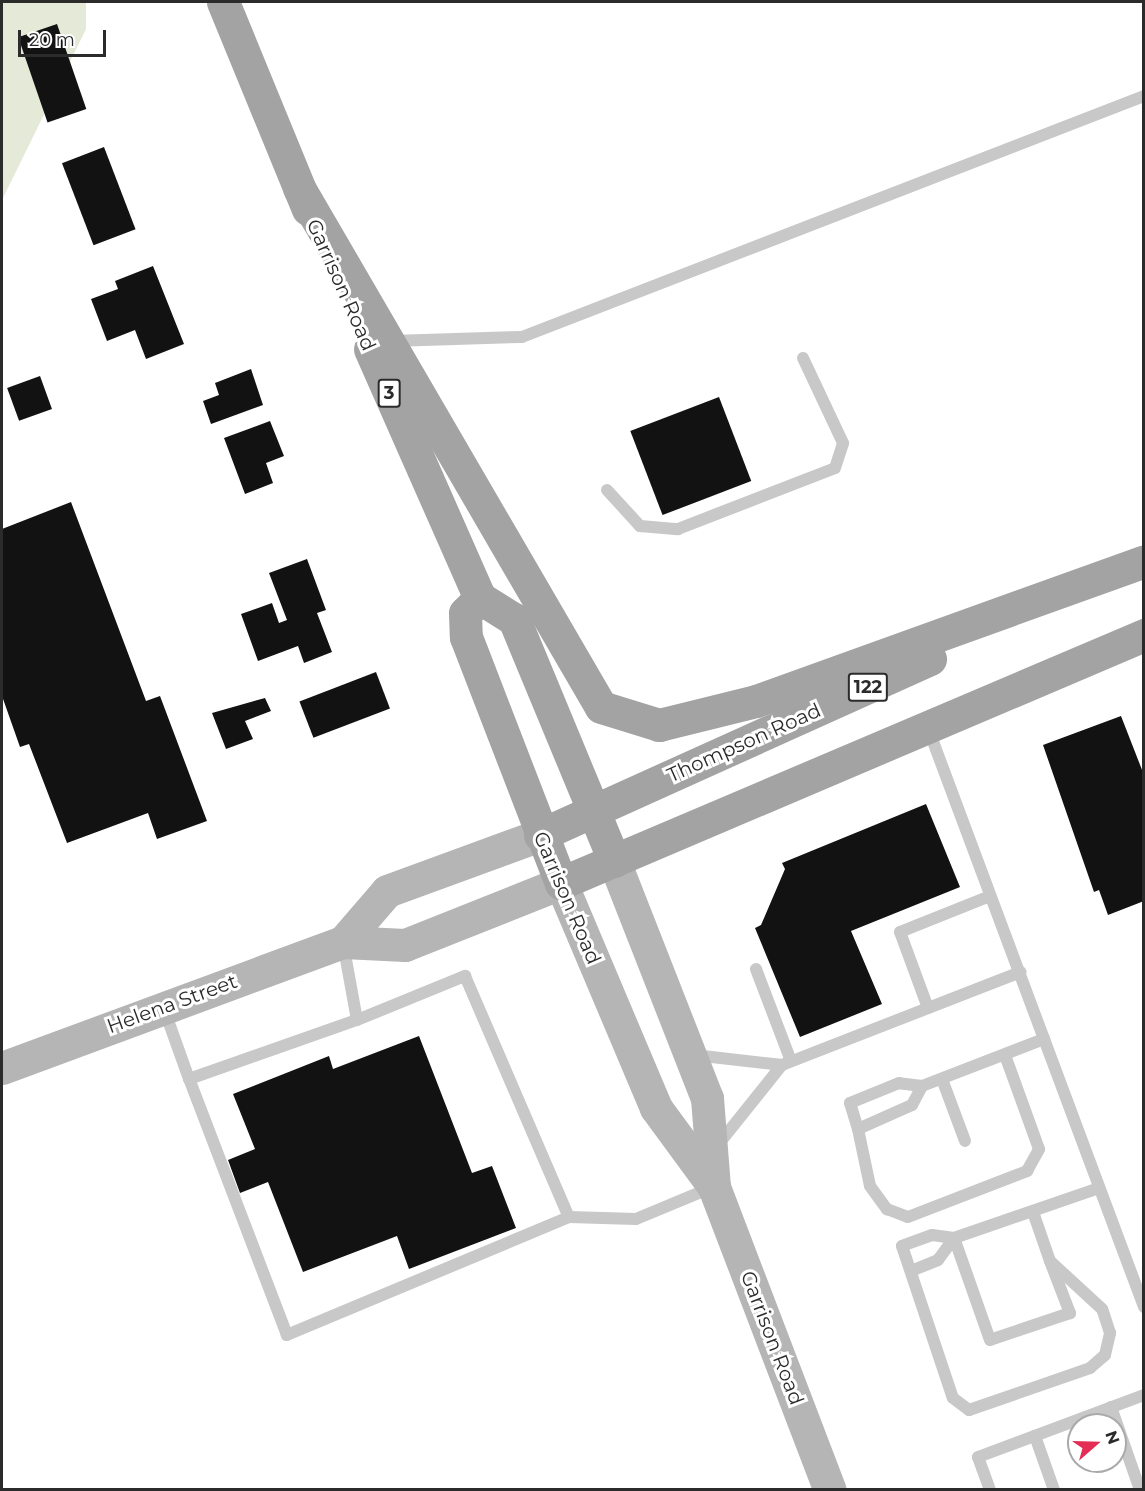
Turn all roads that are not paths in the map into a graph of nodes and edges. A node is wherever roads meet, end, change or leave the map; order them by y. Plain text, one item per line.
1 (223, 2) edge
2 (1143, 96) edge
3 (299, 188) junction
4 (386, 341) junction
5 (804, 358) dead end
6 (607, 490) dead end
7 (1143, 562) edge
8 (480, 598) junction
9 (1143, 635) edge
10 (927, 727) junction
11 (593, 812) junction
12 (540, 834) junction
13 (614, 861) junction
14 (561, 883) junction
15 (990, 896) junction
16 (343, 942) junction
17 (756, 969) dead end
18 (1020, 972) junction
19 (163, 1008) junction
20 (928, 1008) junction
21 (357, 1020) junction
22 (1044, 1039) junction
23 (689, 1054) junction
24 (1005, 1055) junction
25 (786, 1063) junction
26 (2, 1068) edge
27 (189, 1079) junction
28 (942, 1079) junction
29 (922, 1086) junction
30 (858, 1128) junction
31 (965, 1141) dead end
32 (714, 1150) junction
33 (714, 1187) junction
34 (1100, 1188) junction
35 (1033, 1212) junction
36 (569, 1217) junction
37 (954, 1238) junction
38 (1050, 1261) junction
39 (911, 1270) junction
40 (1143, 1308) edge
41 (1143, 1395) edge
42 (1111, 1407) junction
43 (1035, 1436) junction
44 (1132, 1468) junction
45 (1143, 1475) edge
46 (830, 1490) edge
47 (990, 1490) edge
48 (1054, 1490) edge
49 (1140, 1490) edge

1 - 3 main road, Garrison Road / 3
2 - 4 lane
3 - 4 main road
3 - 8 main road, Garrison Road / 3
4 - 7 main road
5 - 6 lane
7 - 11 main road, Thompson Road / 122
8 - 11 main road, Garrison Road
8 - 12 main road, Garrison Road
9 - 10 main road, 122
10 - 13 main road, 122
10 - 15 lane
11 - 12 main road, Thompson Road / 122
11 - 13 main road, Garrison Road
12 - 14 main road, Garrison Road
12 - 16 main road, Helena Street / 122
13 - 14 main road, 122
13 - 23 main road, Garrison Road
14 - 16 main road, Helena Street / 122
14 - 33 main road, Garrison Road
15 - 18 lane
15 - 20 lane
16 - 19 main road, Helena Street / 122
16 - 21 lane
17 - 25 lane
18 - 20 lane
18 - 22 lane
19 - 26 main road, Helena Street / 122
19 - 27 lane
20 - 25 lane
21 - 27 lane
21 - 36 lane
22 - 24 lane
22 - 34 lane
23 - 25 lane
23 - 32 main road, Garrison Road
24 - 28 lane
24 - 30 lane
25 - 32 lane
27 - 36 lane
28 - 29 lane
28 - 31 lane
29 - 30 lane
29 - 30 lane
32 - 33 main road, Garrison Road
33 - 36 lane
33 - 46 main road, Garrison Road
34 - 35 lane
34 - 40 lane
35 - 37 lane
35 - 38 lane
37 - 38 lane
37 - 39 lane
37 - 39 lane
38 - 39 lane
41 - 42 lane
42 - 43 lane
42 - 44 lane
43 - 47 lane
43 - 48 lane
44 - 45 lane
44 - 49 lane

